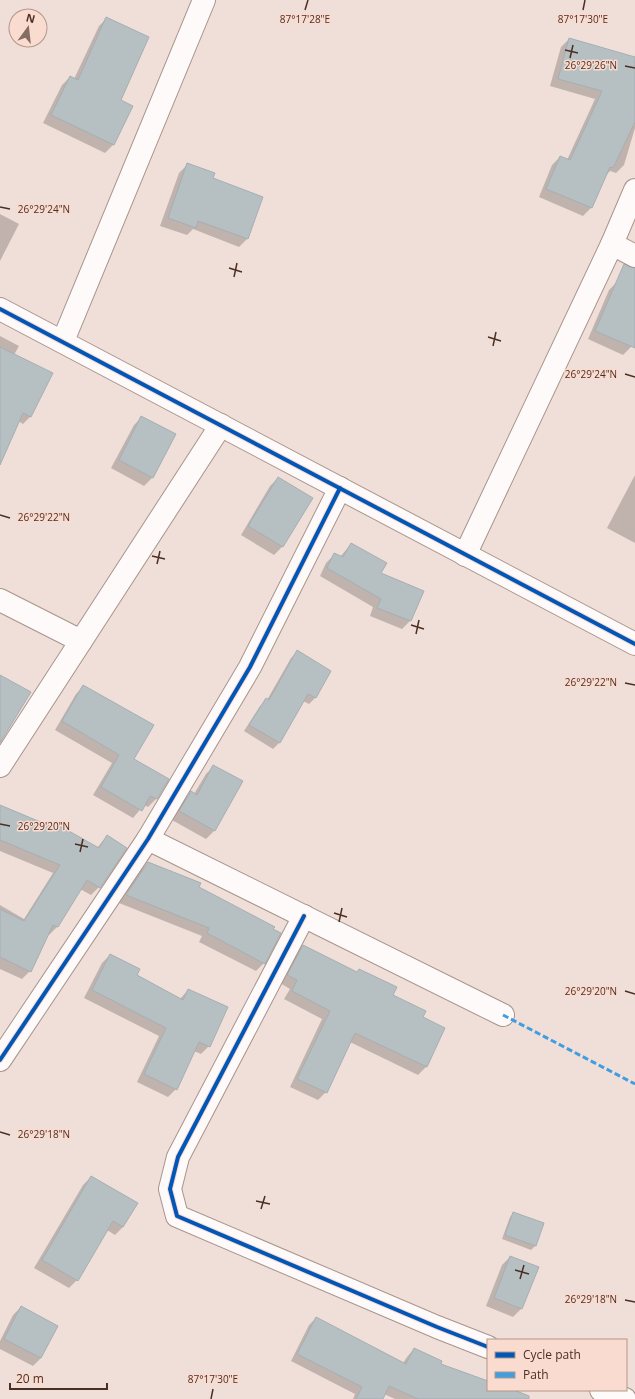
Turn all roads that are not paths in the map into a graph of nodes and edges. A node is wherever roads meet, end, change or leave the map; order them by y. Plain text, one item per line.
1 (204, 0) edge
2 (635, 190) edge
3 (612, 244) junction
4 (635, 256) edge
5 (0, 309) edge
6 (63, 341) junction
7 (221, 425) junction
8 (340, 488) junction
9 (465, 554) junction
10 (0, 600) edge
11 (80, 641) junction
12 (635, 644) edge
13 (0, 766) edge
14 (148, 839) junction
15 (304, 916) junction
16 (503, 1015) dead end
17 (0, 1060) edge
18 (487, 1347) edge
19 (604, 1391) edge
20 (625, 1399) edge

1 - 6 street
2 - 3 street
3 - 4 street
3 - 9 street
5 - 6 street
6 - 7 street
7 - 8 street
7 - 11 street
8 - 9 street
8 - 14 street
9 - 12 street
10 - 11 street
11 - 13 street
14 - 15 street
14 - 17 street
15 - 16 street
15 - 18 street
19 - 20 street

